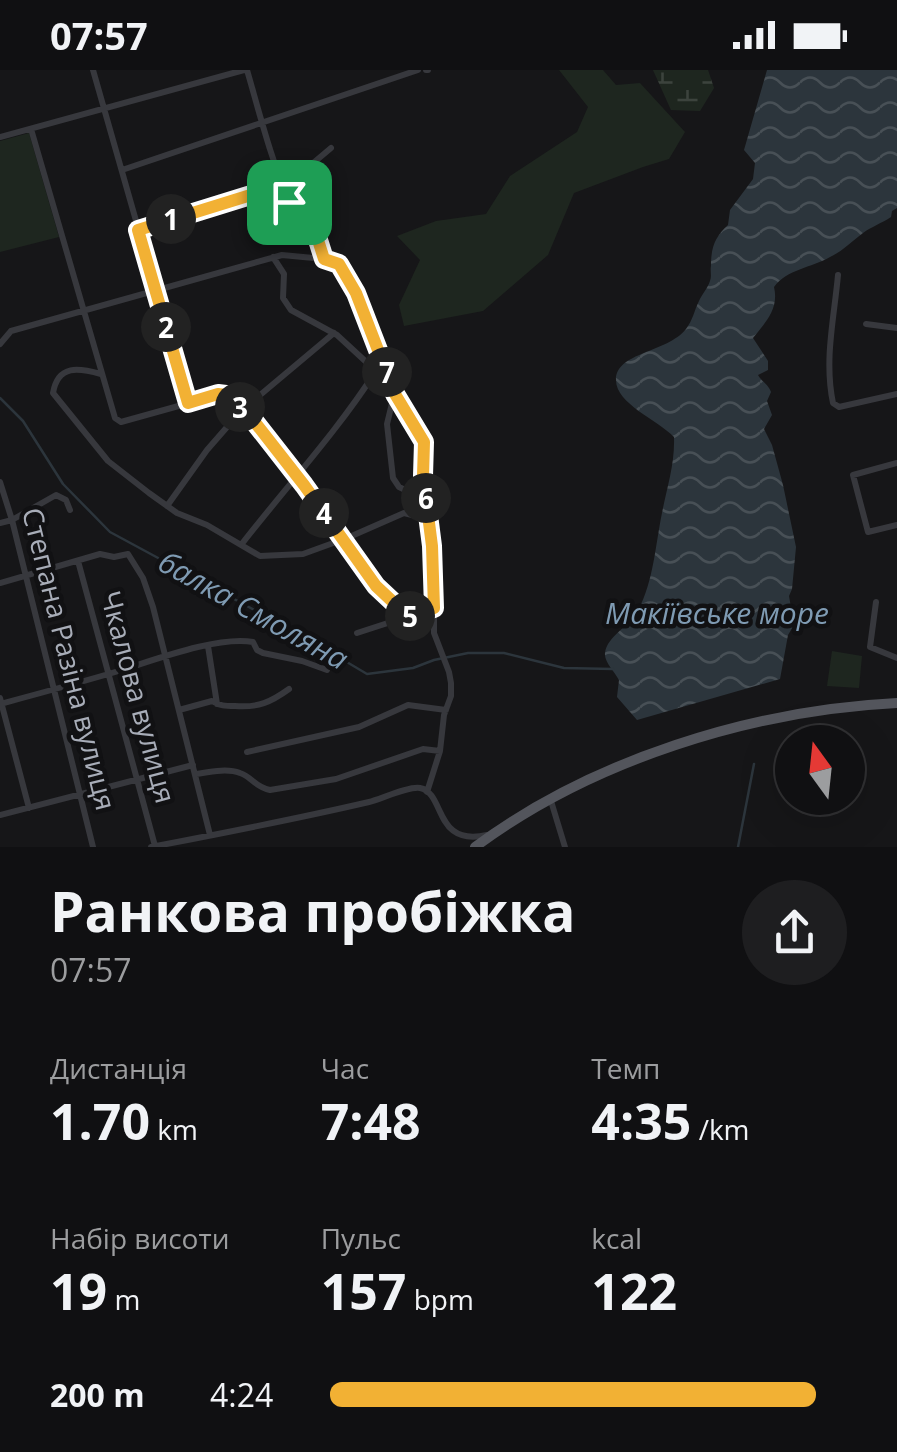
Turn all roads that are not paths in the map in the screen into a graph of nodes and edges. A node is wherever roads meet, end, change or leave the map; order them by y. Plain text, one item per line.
1 (93, 70) edge
2 (245, 70) edge
3 (418, 70) edge
4 (104, 108) junction
5 (262, 122) junction
6 (31, 129) junction
7 (0, 137) edge
8 (331, 148) dead end
9 (122, 170) junction
10 (283, 185) junction
11 (138, 230) junction
12 (273, 257) junction
13 (324, 259) junction
14 (838, 275) dead end
15 (156, 290) junction
16 (82, 312) junction
17 (866, 324) dead end
18 (897, 328) edge
19 (334, 333) junction
20 (0, 344) edge
21 (376, 371) junction
22 (101, 374) junction
23 (390, 379) junction
24 (395, 394) junction
25 (897, 394) edge
26 (188, 403) junction
27 (242, 410) junction
28 (897, 463) edge
29 (296, 475) junction
30 (0, 482) edge
31 (426, 500) junction
32 (167, 506) junction
33 (70, 510) dead end
34 (12, 520) junction
35 (0, 523) edge
36 (897, 525) edge
37 (430, 526) junction
38 (343, 540) junction
39 (241, 545) junction
40 (78, 561) junction
41 (25, 576) junction
42 (0, 583) edge
43 (876, 602) dead end
44 (434, 608) junction
45 (408, 616) junction
46 (357, 632) dead end
47 (208, 646) junction
48 (165, 657) junction
49 (897, 658) edge
50 (328, 670) dead end
51 (109, 674) junction
52 (54, 689) junction
53 (289, 689) dead end
54 (0, 702) edge
55 (897, 703) edge
56 (218, 705) junction
57 (179, 710) junction
58 (446, 710) junction
59 (247, 752) dead end
60 (440, 752) junction
61 (193, 765) junction
62 (196, 774) junction
63 (138, 779) junction
64 (427, 792) junction
65 (80, 795) junction
66 (550, 800) junction
67 (29, 808) junction
68 (0, 815) edge
69 (494, 833) junction
70 (210, 835) junction
71 (93, 847) edge
72 (153, 847) edge
73 (475, 847) edge
74 (564, 847) edge

1 - 4 street
2 - 4 street
2 - 5 street
3 - 5 street
4 - 6 street
4 - 9 street
5 - 9 street
5 - 10 street
6 - 7 street
6 - 16 street
8 - 10 street
9 - 11 street
10 - 11 street
10 - 13 street
11 - 15 street
12 - 13 street
12 - 15 street
12 - 19 street
13 - 23 street
14 - 25 street
15 - 16 street
15 - 26 street
16 - 20 street
16 - 22 street
17 - 18 street
19 - 21 street
19 - 27 street
21 - 23 street
21 - 29 street
22 - 26 street
22 - 32 street
23 - 24 street
24 - 31 street
24 - 31 street
26 - 27 street
27 - 29 street
27 - 32 street
28 - 36 street
29 - 38 street
29 - 39 street
30 - 34 street, Степана Разіна вулиця
31 - 37 street
32 - 39 street
33 - 34 street
34 - 35 street
34 - 41 street, Степана Разіна вулиця
37 - 38 street
37 - 44 street
38 - 39 street
38 - 45 street
40 - 41 street
40 - 48 street
40 - 51 street, Чкалова вулиця
41 - 42 street
41 - 52 street, Степана Разіна вулиця
43 - 49 street
44 - 45 street
44 - 58 street
45 - 46 street
47 - 48 street
47 - 50 street
47 - 56 street
48 - 51 street
48 - 57 street
51 - 52 street
51 - 63 street, Чкалова вулиця
52 - 54 street
52 - 65 street, Степана Разіна вулиця
53 - 56 street
54 - 67 street
55 - 66 main road
56 - 57 street
57 - 61 street
58 - 59 street
58 - 60 street
60 - 62 street
60 - 64 street
61 - 62 street
61 - 63 street
62 - 70 street
63 - 65 street
63 - 72 street, Чкалова вулиця
64 - 69 street
64 - 70 street
65 - 67 street
65 - 71 street, Степана Разіна вулиця
66 - 69 main road
66 - 74 street
67 - 68 street
69 - 73 main road
70 - 72 street

